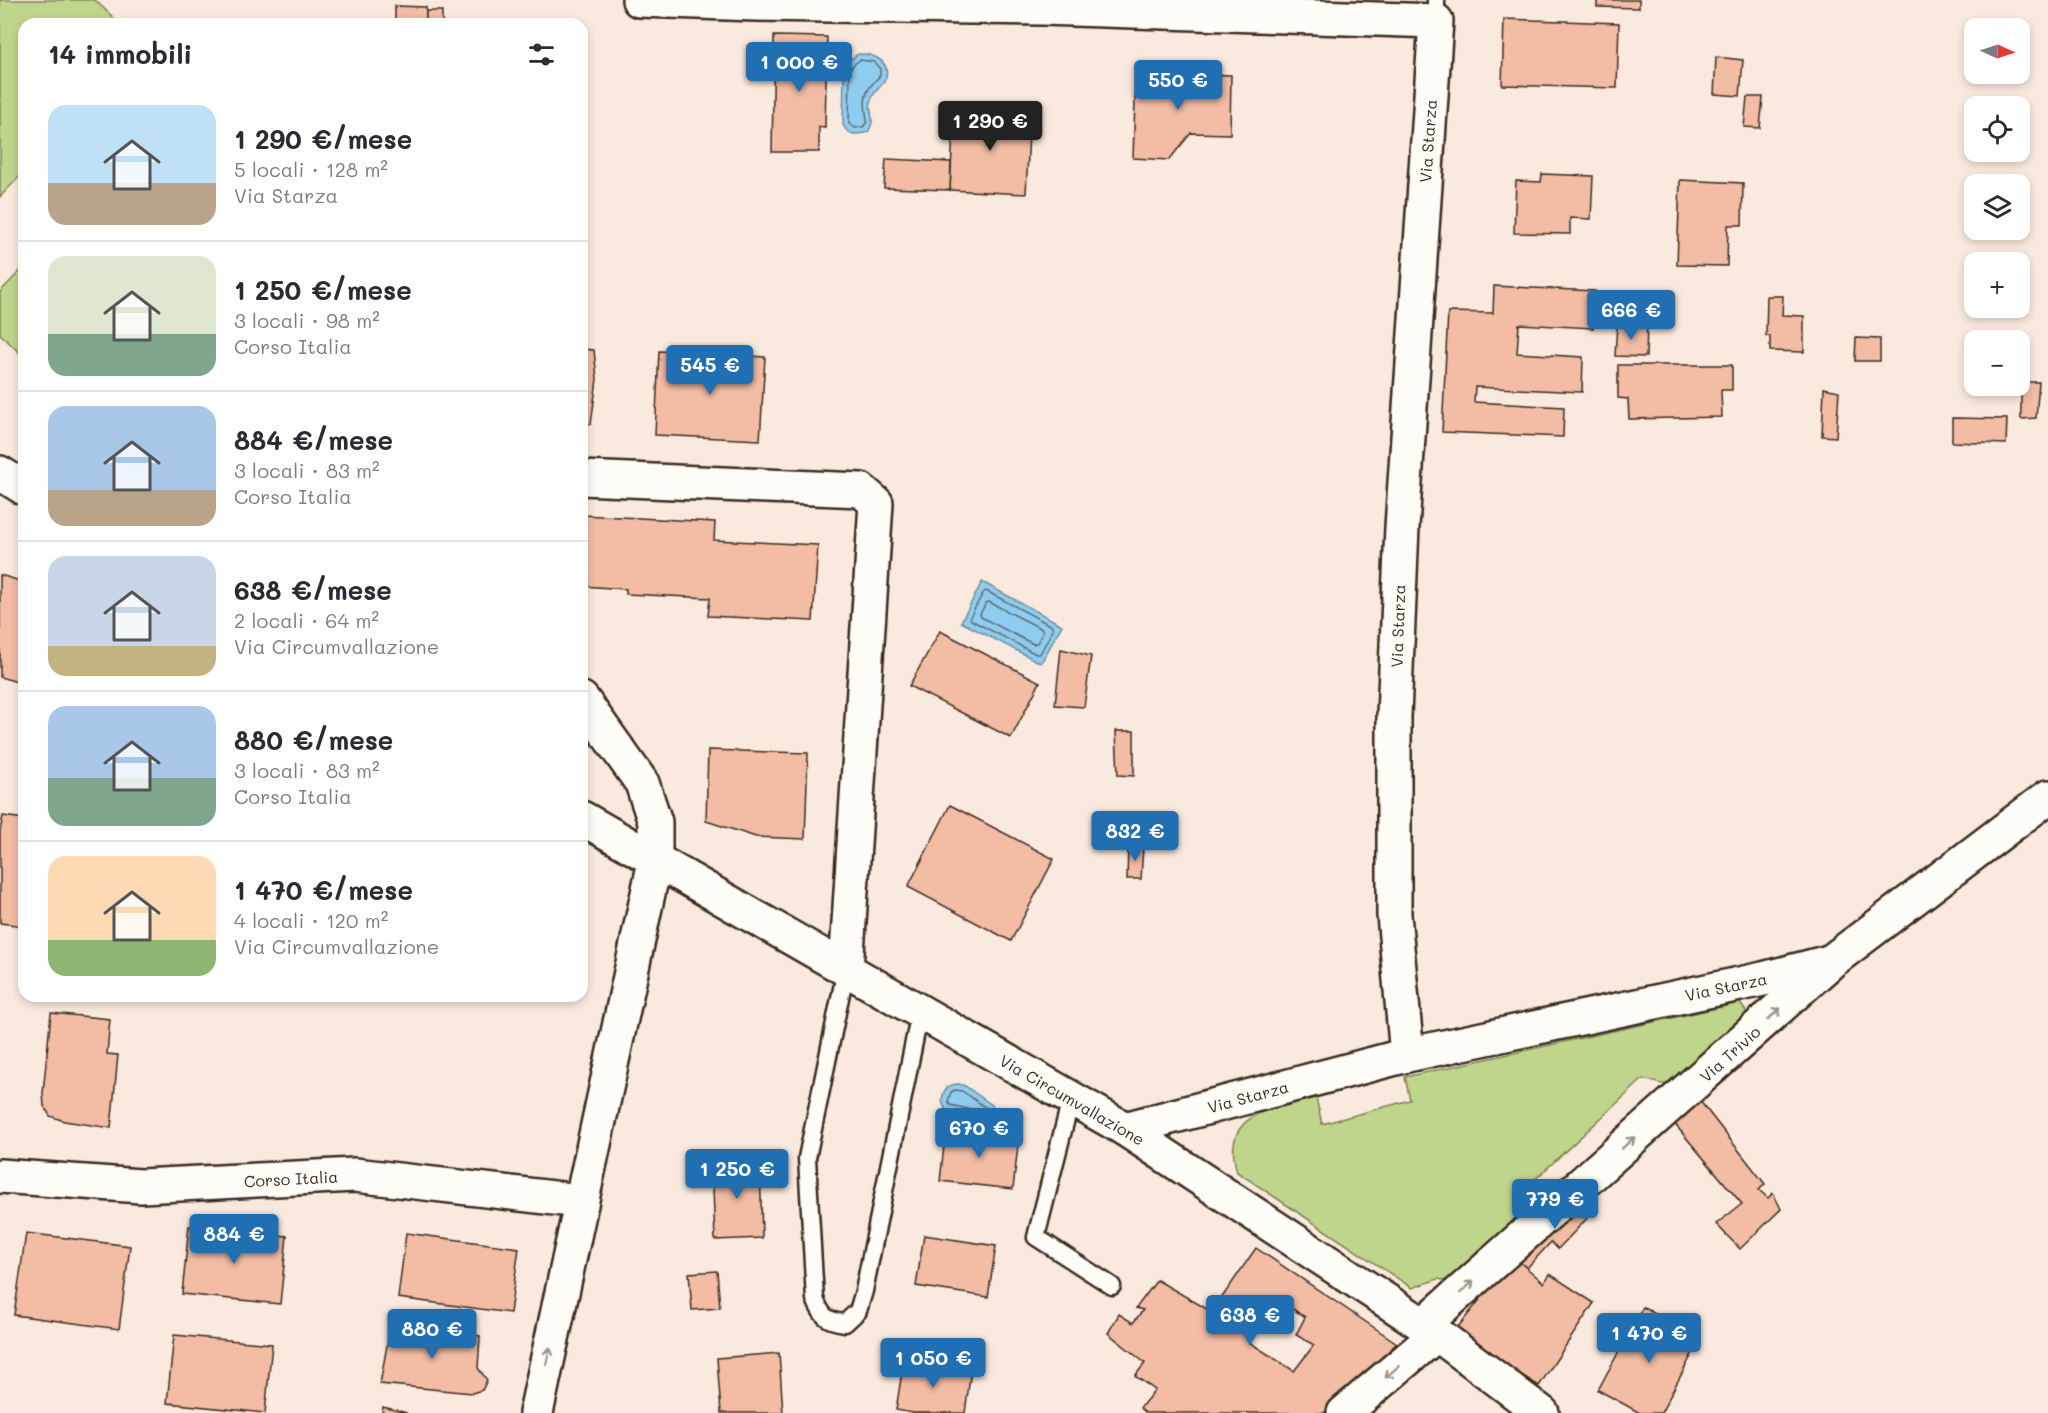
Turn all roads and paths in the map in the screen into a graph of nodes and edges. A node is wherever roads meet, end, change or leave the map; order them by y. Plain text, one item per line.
1 (639, 0) edge
2 (1436, 11) edge
3 (0, 473) edge
4 (588, 478) edge
5 (18, 484) edge
6 (588, 707) edge
7 (2048, 796) edge
8 (588, 822) edge
9 (654, 861) junction
10 (1833, 960) junction
11 (846, 969) junction
12 (920, 1012) junction
13 (1407, 1055) junction
14 (1071, 1099) junction
15 (1125, 1130) junction
16 (1, 1184) edge
17 (580, 1201) junction
18 (1112, 1286) dead end
19 (1430, 1330) junction
20 (536, 1413) edge
21 (1344, 1413) edge
22 (1542, 1413) edge

1 - 2 street, Via Starza
2 - 13 street, Via Starza
3 - 5 street
4 - 11 street
6 - 9 street
7 - 10 street, Via Trivio
8 - 9 street, Via Circumvallazione
9 - 11 street, Via Circumvallazione
9 - 17 street
10 - 13 street, Via Starza
19 -> 10 street, Via Trivio
11 - 12 street, Via Circumvallazione
11 - 12 lane
12 - 14 street, Via Circumvallazione
13 - 15 street, Via Starza
14 - 15 street, Via Circumvallazione
14 - 18 lane
15 - 19 street, Via Circumvallazione
16 - 17 street, Corso Italia
20 -> 17 street
19 -> 21 street, Via Trivio
19 - 22 street, Via Circumvallazione

